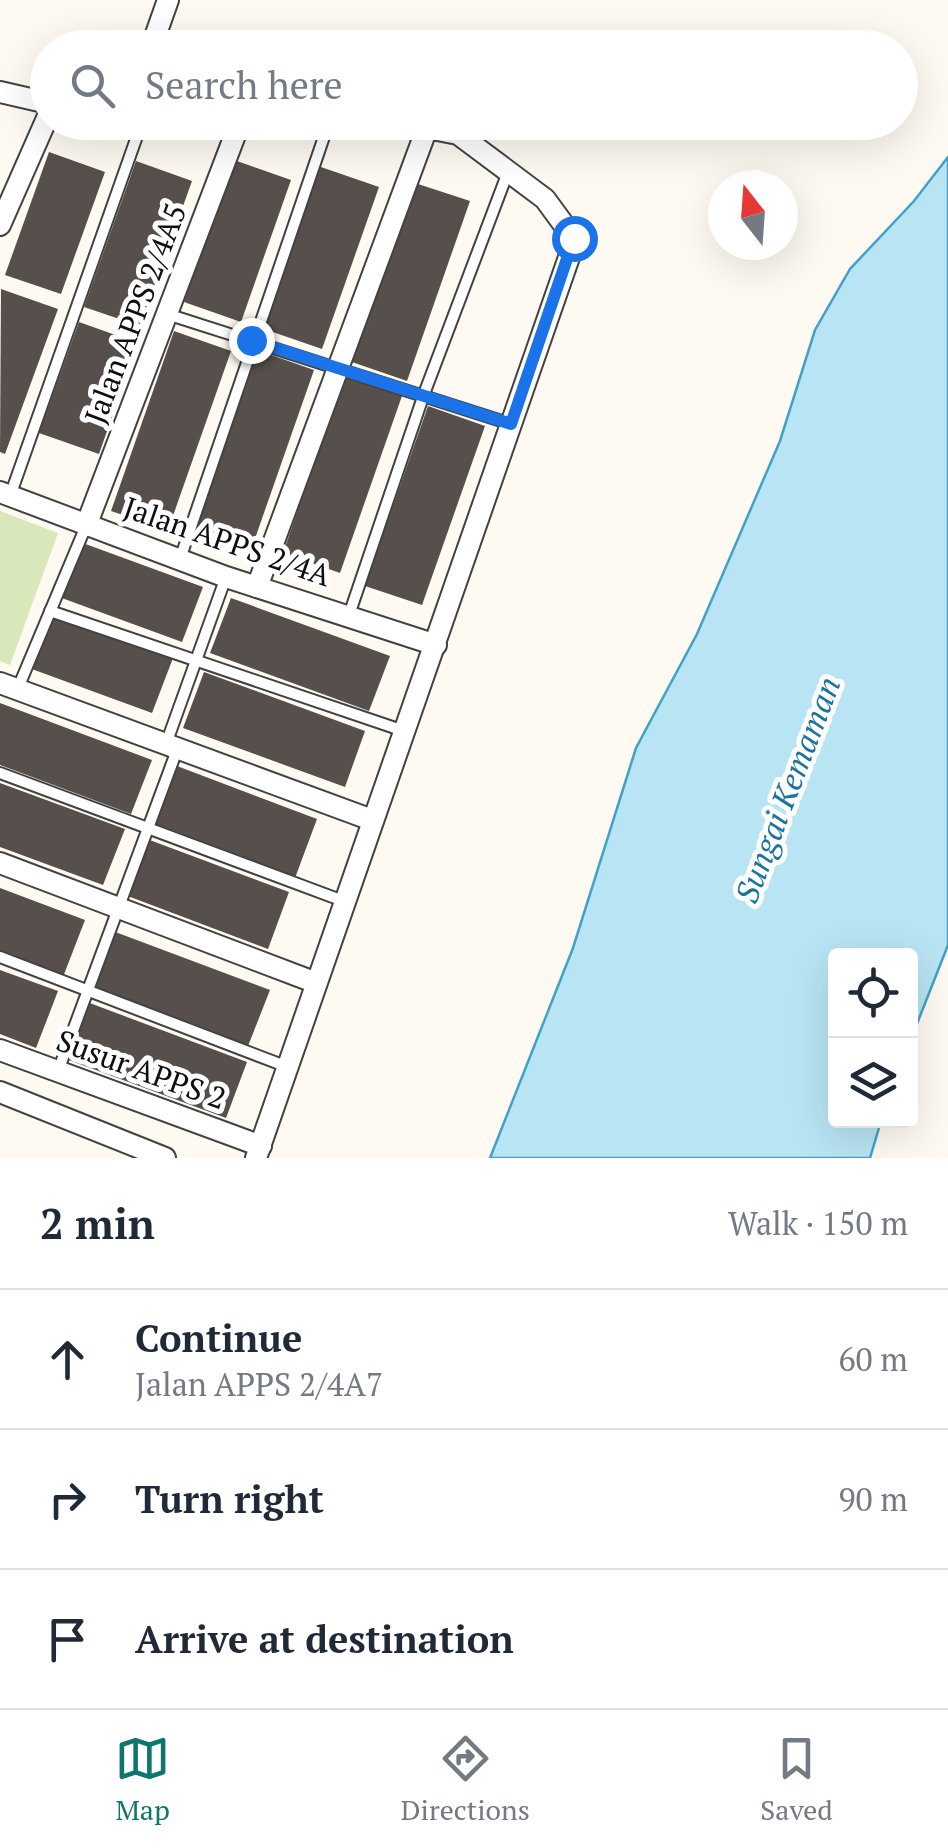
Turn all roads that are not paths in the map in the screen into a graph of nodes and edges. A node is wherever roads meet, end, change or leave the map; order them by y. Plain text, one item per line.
1 (168, 0) edge
2 (157, 30) edge
3 (0, 92) edge
4 (30, 99) edge
5 (35, 140) edge
6 (135, 140) edge
7 (233, 140) edge
8 (323, 140) edge
9 (423, 140) edge
10 (468, 140) edge
11 (508, 172) junction
12 (5, 196) edge
13 (0, 225) edge
14 (170, 315) junction
15 (251, 340) junction
16 (336, 366) junction
17 (424, 394) junction
18 (511, 424) junction
19 (5, 494) edge
20 (86, 526) junction
21 (180, 559) junction
22 (226, 577) junction
23 (258, 587) junction
24 (50, 611) junction
25 (349, 615) junction
26 (436, 645) junction
27 (195, 662) junction
28 (9, 686) edge
29 (405, 732) junction
30 (171, 748) junction
31 (0, 774) edge
32 (372, 820) junction
33 (148, 829) junction
34 (0, 863) edge
35 (346, 902) junction
36 (117, 909) junction
37 (0, 957) edge
38 (314, 982) junction
39 (86, 990) junction
40 (0, 1050) edge
41 (285, 1066) junction
42 (58, 1071) junction
43 (0, 1092) edge
44 (258, 1152) edge
45 (165, 1158) edge

1 - 2 street
3 - 4 street
5 - 12 street
6 - 19 lane
7 - 14 street, Jalan APPS 2/4A5
8 - 15 lane
9 - 16 street
10 - 11 street
11 - 17 lane
11 - 18 street
12 - 13 street
14 - 15 lane
14 - 20 street, Jalan APPS 2/4A5
15 - 16 lane
15 - 21 lane
16 - 17 lane
16 - 23 street
17 - 18 lane
17 - 25 lane
18 - 26 street
19 - 20 street, Jalan APPS 2/4A
20 - 21 street, Jalan APPS 2/4A
20 - 24 lane
21 - 22 street, Jalan APPS 2/4A
22 - 23 street, Jalan APPS 2/4A
22 - 27 lane
23 - 25 street, Jalan APPS 2/4A
24 - 27 lane
24 - 28 lane
25 - 26 street, Jalan APPS 2/4A
26 - 29 street
27 - 29 lane
27 - 30 lane
28 - 30 street
29 - 32 street
30 - 32 street
30 - 33 lane
31 - 33 lane
32 - 35 street
33 - 35 lane
33 - 36 lane
34 - 36 street
35 - 38 street
36 - 38 street
36 - 39 lane
37 - 39 lane
38 - 41 street
39 - 41 lane
39 - 42 lane
40 - 42 street, Susur APPS 2
41 - 44 street
42 - 44 street, Susur APPS 2
43 - 45 street

